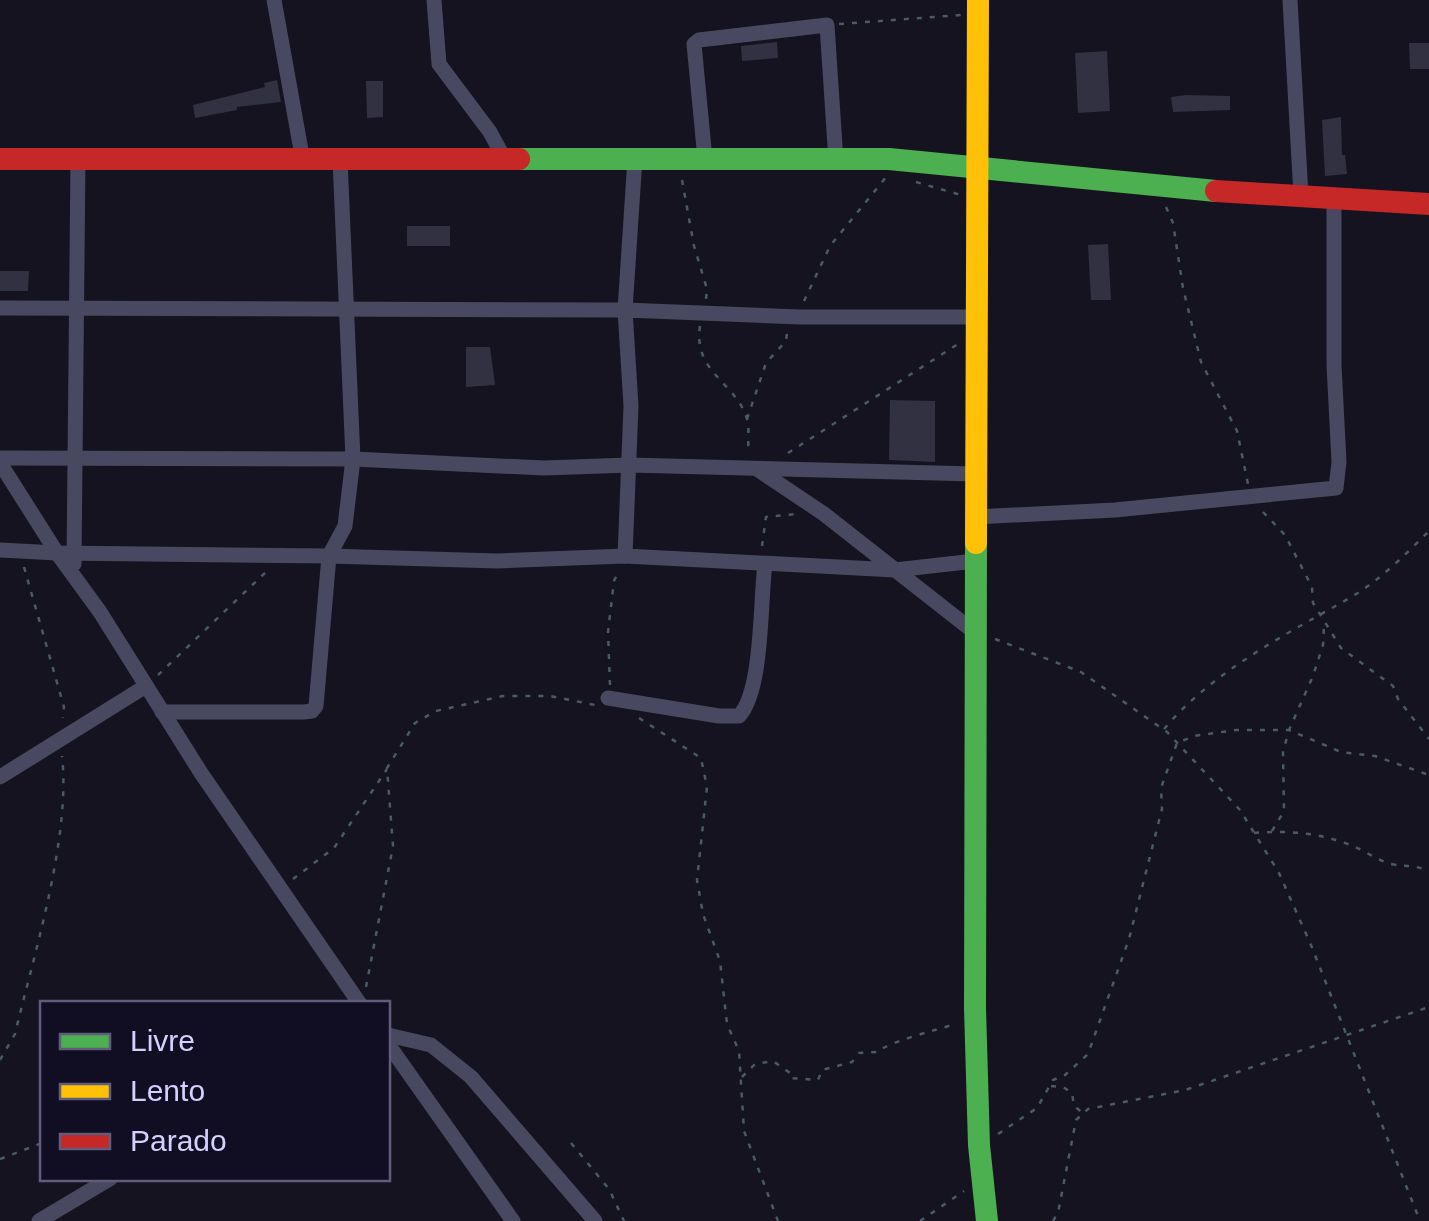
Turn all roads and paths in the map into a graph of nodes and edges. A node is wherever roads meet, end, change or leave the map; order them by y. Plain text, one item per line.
1 (274, 0) edge
2 (434, 0) edge
3 (1290, 0) edge
4 (978, 7) edge
5 (827, 25) junction
6 (78, 158) junction
7 (504, 158) junction
8 (635, 158) junction
9 (0, 160) edge
10 (340, 160) junction
11 (705, 160) junction
12 (897, 160) junction
13 (303, 161) junction
14 (836, 161) junction
15 (976, 168) junction
16 (1157, 187) junction
17 (1301, 196) junction
18 (1334, 199) junction
19 (977, 200) junction
20 (1429, 204) edge
21 (0, 308) edge
22 (78, 309) junction
23 (625, 310) junction
24 (344, 311) junction
25 (800, 317) junction
26 (976, 325) junction
27 (747, 420) dead end
28 (75, 456) junction
29 (353, 460) junction
30 (0, 461) edge
31 (630, 465) junction
32 (761, 469) junction
33 (975, 474) junction
34 (1250, 498) junction
35 (824, 514) junction
36 (975, 518) junction
37 (346, 526) junction
38 (1429, 531) edge
39 (0, 550) edge
40 (19, 551) junction
41 (74, 553) junction
42 (57, 554) junction
43 (282, 556) junction
44 (329, 556) junction
45 (625, 556) junction
46 (365, 558) junction
47 (975, 561) junction
48 (764, 564) junction
49 (895, 570) junction
50 (74, 576) junction
51 (1319, 614) junction
52 (1324, 622) junction
53 (974, 631) junction
54 (146, 686) junction
55 (608, 698) junction
56 (162, 712) junction
57 (639, 718) dead end
58 (1163, 730) junction
59 (1289, 730) junction
60 (1429, 738) edge
61 (60, 739) junction
62 (1177, 743) junction
63 (388, 768) junction
64 (1429, 775) edge
65 (0, 777) edge
66 (1272, 831) junction
67 (1254, 832) junction
68 (1429, 871) edge
69 (280, 888) junction
70 (367, 985) dead end
71 (358, 1001) edge
72 (1429, 1007) edge
73 (975, 1016) junction
74 (390, 1035) edge
75 (1344, 1035) junction
76 (390, 1047) edge
77 (0, 1060) edge
78 (742, 1077) junction
79 (1050, 1086) junction
80 (1083, 1114) junction
81 (572, 1143) dead end
82 (40, 1144) edge
83 (979, 1145) junction
84 (0, 1159) edge
85 (982, 1179) junction
86 (106, 1181) edge
87 (39, 1221) edge
88 (513, 1221) edge
89 (595, 1221) edge
90 (624, 1221) edge
91 (778, 1221) edge
92 (920, 1221) edge
93 (987, 1221) edge
94 (1053, 1221) edge
95 (1420, 1221) edge

1 - 13 street
2 - 7 street
3 - 17 street
4 - 5 path
4 - 15 street
5 - 11 street
5 - 14 street
6 - 9 street
6 - 13 street
6 - 22 street
7 - 8 street
7 - 10 street
8 - 11 street
8 - 23 street
10 - 13 street
10 - 24 street
11 - 14 street
12 - 14 street
12 - 15 street
12 - 19 path
12 - 25 path
15 - 16 street
15 - 19 street
16 - 17 street
16 - 34 path
17 - 18 street
18 - 20 street
18 - 34 street
19 - 26 street
21 - 22 street
22 - 24 street
22 - 28 street
23 - 24 street
23 - 25 street
23 - 31 street
24 - 29 street
25 - 26 street
25 - 27 path
26 - 32 path
26 - 33 street
28 - 29 street
28 - 30 street
28 - 41 street
29 - 31 street
29 - 37 street
30 - 42 street
31 - 32 street
31 - 45 street
32 - 33 street
32 - 35 street
33 - 36 street
34 - 36 street
34 - 51 path
35 - 48 path
35 - 49 street
36 - 47 street
37 - 44 street
37 - 46 street
38 - 51 path
39 - 40 street
40 - 42 street
40 - 61 path
41 - 42 street
41 - 43 street
41 - 50 street
42 - 50 street
43 - 44 street
43 - 54 path
44 - 46 street
44 - 56 street
45 - 46 street
45 - 48 street
45 - 55 path
47 - 49 street
47 - 53 street
48 - 49 street
48 - 55 street
49 - 53 street
50 - 54 street
51 - 52 path
51 - 58 path
52 - 59 path
52 - 60 path
53 - 58 path
53 - 73 street
54 - 56 street
54 - 61 street
55 - 63 path
56 - 69 street
57 - 78 path
58 - 62 path
59 - 62 path
59 - 64 path
59 - 66 path
61 - 65 street
61 - 77 path
62 - 67 path
62 - 79 path
63 - 69 path
63 - 70 path
66 - 67 path
66 - 68 path
67 - 75 path
69 - 71 street
72 - 75 path
73 - 78 path
73 - 83 street
74 - 89 street
75 - 80 path
75 - 95 path
76 - 88 street
78 - 91 path
79 - 80 path
79 - 83 path
80 - 94 path
81 - 90 path
82 - 84 path
83 - 85 street
85 - 92 path
85 - 93 street
86 - 87 street

